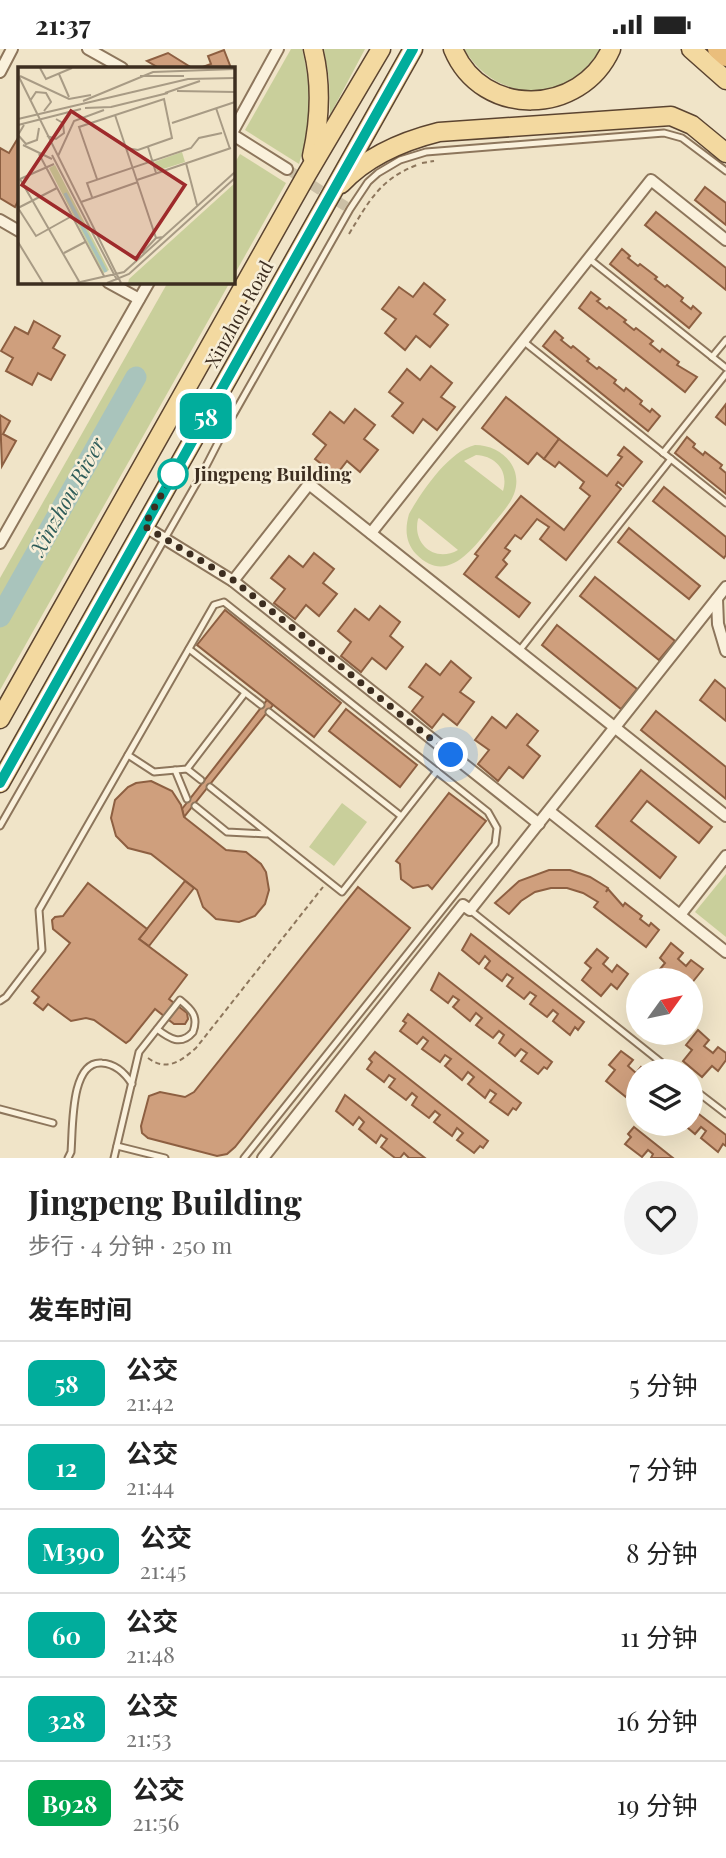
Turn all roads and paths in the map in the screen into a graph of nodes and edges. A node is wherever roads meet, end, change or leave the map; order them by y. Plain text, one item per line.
1 (12, 49) edge
2 (88, 49) edge
3 (278, 49) edge
4 (313, 49) edge
5 (381, 49) edge
6 (413, 49) edge
7 (453, 49) edge
8 (611, 49) edge
9 (691, 49) edge
10 (717, 49) edge
11 (726, 57) edge
12 (120, 67) edge
13 (0, 72) edge
14 (726, 80) edge
15 (234, 131) edge
16 (234, 134) edge
17 (726, 153) edge
18 (436, 160) dead end
19 (287, 169) tunnel mouth
20 (726, 171) edge
21 (307, 174) junction
22 (325, 203) junction
23 (0, 220) edge
24 (18, 230) edge
25 (349, 234) dead end
26 (726, 240) edge
27 (588, 258) junction
28 (110, 283) edge
29 (148, 283) edge
30 (139, 299) junction
31 (726, 340) edge
32 (523, 341) junction
33 (712, 357) junction
34 (726, 368) edge
35 (726, 374) edge
36 (663, 453) junction
37 (671, 459) junction
38 (726, 503) edge
39 (4, 526) edge
40 (144, 526) junction
41 (371, 533) junction
42 (165, 538) junction
43 (0, 543) edge
44 (233, 580) junction
45 (726, 587) edge
46 (717, 599) junction
47 (189, 649) junction
48 (519, 651) junction
49 (726, 651) edge
50 (245, 693) junction
51 (261, 705) dead end
52 (269, 712) dead end
53 (0, 719) edge
54 (615, 727) junction
55 (128, 755) junction
56 (187, 769) junction
57 (175, 770) junction
58 (437, 771) junction
59 (201, 780) dead end
60 (0, 783) edge
61 (210, 787) dead end
62 (187, 799) dead end
63 (195, 806) dead end
64 (549, 811) junction
65 (401, 816) junction
66 (726, 816) edge
67 (538, 824) junction
68 (0, 826) edge
69 (269, 834) junction
70 (726, 856) edge
71 (328, 880) junction
72 (470, 911) junction
73 (680, 915) junction
74 (726, 952) edge
75 (0, 1001) edge
76 (156, 1029) junction
77 (139, 1052) junction
78 (657, 1059) edge
79 (132, 1084) junction
80 (703, 1096) edge
81 (0, 1109) edge
82 (726, 1114) edge
83 (53, 1123) dead end
84 (117, 1146) junction
85 (68, 1158) edge
86 (114, 1158) edge
87 (165, 1158) edge
88 (244, 1158) edge
89 (263, 1158) edge

1 - 13 street
2 - 12 street
3 - 15 street
4 - 21 main road
5 - 21 main road, Xinzhou Road
6 - 22 main road, Xinzhou Road
7 - 8 main road
9 - 14 main road
10 - 11 highway
16 - 19 street
17 - 22 main road
18 - 25 path
20 - 42 lane
21 - 53 main road, Xinzhou Road
22 - 40 main road, Xinzhou Road
23 - 24 street
26 - 27 street
27 - 32 street
27 - 33 lane
28 - 30 street
29 - 30 street
30 - 39 street
31 - 33 lane
32 - 36 lane
32 - 41 street
33 - 34 lane
35 - 36 lane
36 - 37 lane
37 - 38 lane
37 - 48 lane
39 - 43 street
40 - 42 street
40 - 60 main road, Xinzhou Road
41 - 44 street
41 - 48 street
42 - 44 street
42 - 68 lane
44 - 67 street
45 - 46 street
46 - 49 street
46 - 54 street
47 - 50 lane
47 - 55 lane
47 - 58 lane
48 - 54 street
50 - 51 lane
50 - 56 lane
52 - 65 lane
54 - 64 street
54 - 66 street
55 - 57 lane
55 - 75 lane
56 - 57 lane
56 - 59 lane
57 - 62 lane
58 - 65 lane
58 - 88 lane
61 - 69 lane
63 - 69 lane
64 - 67 street
64 - 73 street
65 - 71 lane
67 - 72 street
69 - 71 lane
70 - 73 street
71 - 77 path
72 - 78 lane
72 - 89 street
73 - 74 street
76 - 76 lane
76 - 77 lane
77 - 79 lane
79 - 84 lane
79 - 85 lane
80 - 82 lane
81 - 83 lane
84 - 86 lane
84 - 87 lane

